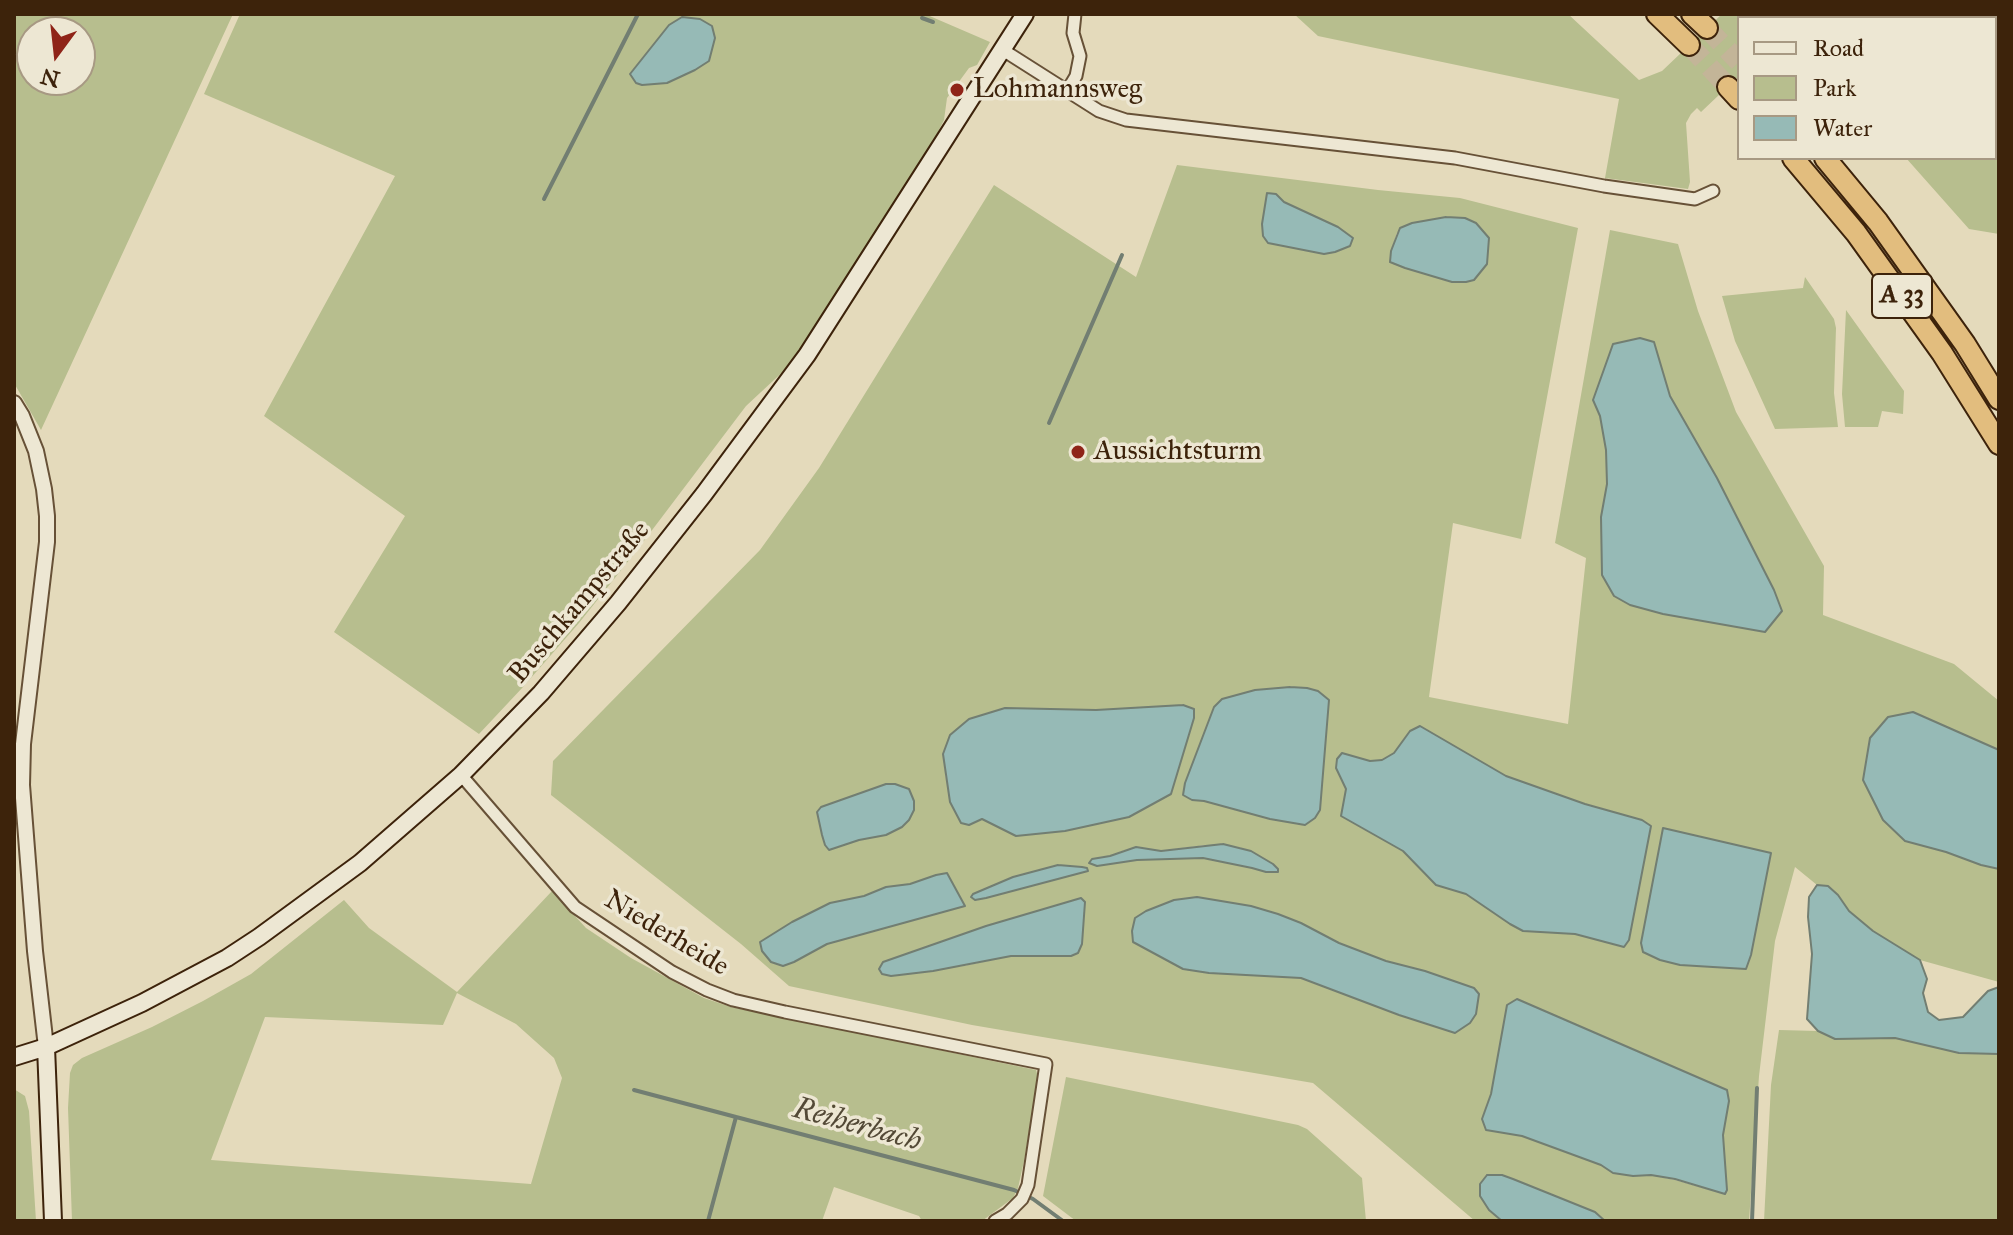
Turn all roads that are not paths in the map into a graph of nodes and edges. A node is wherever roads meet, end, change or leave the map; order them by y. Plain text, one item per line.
1 (1025, 14) edge
2 (1075, 14) edge
3 (1657, 14) edge
4 (1689, 45) tunnel mouth
5 (1003, 50) junction
6 (1067, 91) junction
7 (1795, 160) edge
8 (1827, 160) edge
9 (1713, 191) dead end
10 (1999, 399) edge
11 (14, 403) edge
12 (1999, 444) edge
13 (461, 775) junction
14 (46, 1047) junction
15 (14, 1057) edge
16 (53, 1221) edge
17 (995, 1221) edge

1 - 5 main road, Buschkampstraße
2 - 6 street
3 - 4 highway
5 - 6 street
5 - 13 main road, Buschkampstraße
6 - 9 street
7 - 12 highway, A 33
8 - 10 highway, A 33
11 - 14 street
13 - 14 main road, Buschkampstraße
13 - 17 street, Niederheide
14 - 15 main road, Buschkampstraße
14 - 16 main road

